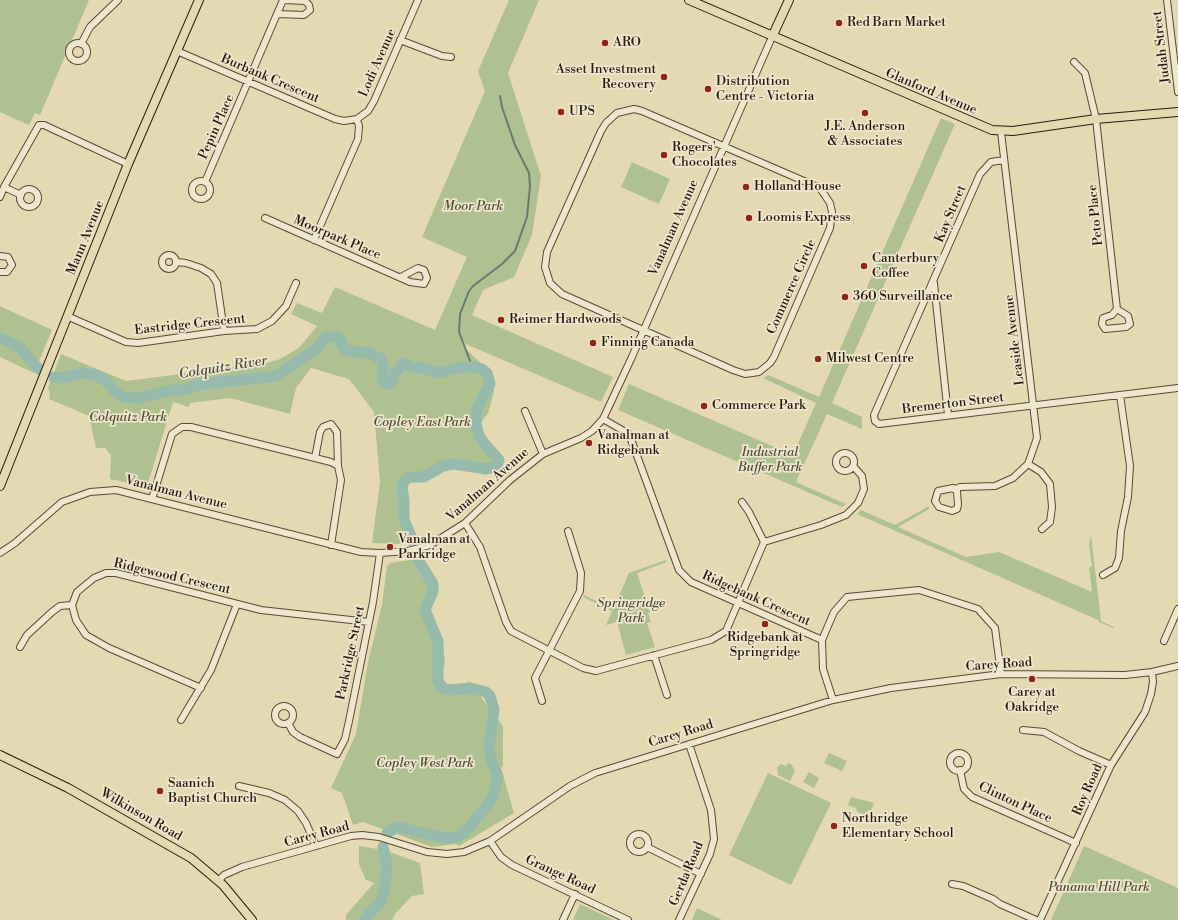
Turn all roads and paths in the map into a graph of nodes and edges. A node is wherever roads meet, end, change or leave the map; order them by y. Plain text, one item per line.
1 (118, 0) edge
2 (198, 0) edge
3 (284, 0) edge
4 (418, 0) edge
5 (689, 0) edge
6 (788, 0) edge
7 (1167, 0) edge
8 (277, 14) junction
9 (772, 37) junction
10 (400, 40) junction
11 (81, 44) dead end
12 (177, 51) junction
13 (451, 57) dead end
14 (1074, 62) dead end
15 (249, 81) junction
16 (1178, 92) edge
17 (1178, 112) edge
18 (357, 119) junction
19 (1096, 119) junction
20 (1001, 132) junction
21 (724, 147) junction
22 (1004, 160) junction
23 (128, 164) junction
24 (205, 182) dead end
25 (4, 187) junction
26 (21, 195) dead end
27 (0, 197) edge
28 (265, 218) dead end
29 (314, 240) junction
30 (0, 256) edge
31 (177, 262) dead end
32 (0, 272) edge
33 (401, 277) dead end
34 (934, 281) junction
35 (296, 283) dead end
36 (1117, 309) junction
37 (67, 316) junction
38 (643, 330) junction
39 (224, 331) junction
40 (1178, 388) edge
41 (1120, 395) junction
42 (1034, 406) junction
43 (525, 411) dead end
44 (948, 415) junction
45 (603, 419) junction
46 (875, 421) joint
47 (543, 454) junction
48 (315, 458) junction
49 (1028, 464) junction
50 (338, 466) junction
51 (853, 466) dead end
52 (0, 486) edge
53 (956, 489) junction
54 (152, 499) junction
55 (742, 502) dead end
56 (465, 524) junction
57 (1042, 529) dead end
58 (568, 531) dead end
59 (764, 542) junction
60 (331, 545) junction
61 (0, 553) edge
62 (380, 553) junction
63 (1103, 575) dead end
64 (738, 603) junction
65 (72, 604) junction
66 (237, 604) junction
67 (1178, 609) edge
68 (369, 622) junction
69 (822, 640) junction
70 (1164, 641) dead end
71 (20, 647) dead end
72 (549, 652) junction
73 (654, 655) junction
74 (1178, 666) edge
75 (1152, 672) junction
76 (1002, 674) junction
77 (201, 688) junction
78 (667, 695) dead end
79 (833, 700) junction
80 (542, 701) dead end
81 (181, 720) dead end
82 (288, 723) dead end
83 (1023, 730) dead end
84 (688, 744) junction
85 (0, 755) edge
86 (1111, 765) junction
87 (960, 770) dead end
88 (239, 786) dead end
89 (490, 841) junction
90 (1076, 843) junction
91 (316, 846) junction
92 (647, 847) dead end
93 (701, 874) junction
94 (219, 880) junction
95 (952, 884) dead end
96 (575, 894) junction
97 (252, 920) edge
98 (563, 920) edge
99 (628, 920) edge
100 (679, 920) edge
101 (1036, 920) edge
102 (1040, 920) edge

1 - 11 street
2 - 12 main road, Mann Avenue
3 - 8 street, Pepin Place
3 - 8 street
4 - 10 street, Lodi Avenue
5 - 9 main road, Glanford Avenue
6 - 9 main road, Vanalman Avenue
7 - 16 street, Judah Street
8 - 15 street, Pepin Place
9 - 20 main road, Glanford Avenue
9 - 21 street, Vanalman Avenue
10 - 13 street
10 - 18 street, Lodi Avenue
12 - 15 street, Burbank Crescent
12 - 23 main road, Mann Avenue
14 - 19 street, Peto Place
15 - 18 street, Burbank Crescent
15 - 24 street, Pepin Place
17 - 19 main road, Glanford Avenue
18 - 29 street
19 - 20 main road, Glanford Avenue
19 - 36 street, Peto Place
20 - 22 street, Leaside Avenue
21 - 38 street, Vanalman Avenue
21 - 38 street, Commerce Circle
21 - 38 street, Commerce Circle
22 - 34 street, Kay Street
22 - 42 street, Leaside Avenue
23 - 25 street
23 - 37 main road, Mann Avenue
25 - 26 street
25 - 27 street
28 - 29 street, Moorpark Place
29 - 33 street, Moorpark Place
30 - 32 street
31 - 39 street
34 - 44 street
34 - 46 street, Kay Street
35 - 39 street, Eastridge Crescent
36 - 36 street
37 - 39 street, Eastridge Crescent
37 - 52 main road, Mann Avenue
38 - 45 street, Vanalman Avenue
40 - 41 street, Bremerton Street
41 - 42 street, Bremerton Street
41 - 63 street
42 - 44 street, Bremerton Street
42 - 49 street, Leaside Avenue
43 - 47 street
44 - 46 street, Bremerton Street
45 - 47 street, Vanalman Avenue
45 - 64 street, Ridgebank Crescent
47 - 56 street, Vanalman Avenue
48 - 50 street
48 - 50 street
48 - 54 street
49 - 53 street, Leaside Avenue
49 - 57 street
50 - 60 street
51 - 59 street
53 - 53 street, Leaside Avenue
54 - 60 street, Vanalman Avenue
54 - 61 street, Vanalman Avenue
55 - 59 street
56 - 62 street, Vanalman Avenue
56 - 72 street
58 - 72 street
59 - 64 street
60 - 62 street, Vanalman Avenue
62 - 68 street, Parkridge Street
64 - 69 street, Ridgebank Crescent
64 - 73 street
65 - 66 street, Ridgewood Crescent
65 - 71 street
65 - 77 street
66 - 68 street, Ridgewood Crescent
66 - 77 street
67 - 70 street
68 - 82 street, Parkridge Street
69 - 76 street
69 - 79 street, Ridgebank Crescent
72 - 73 street
72 - 80 street
73 - 78 street
74 - 75 street, Carey Road
75 - 76 street, Carey Road
75 - 86 street, Roy Road
76 - 79 street, Carey Road
77 - 81 street
79 - 84 street, Carey Road
83 - 86 street
84 - 89 street, Carey Road
84 - 93 street, Gerda Road
85 - 94 main road, Wilkinson Road
86 - 90 street, Roy Road
87 - 90 street, Clinton Place
88 - 91 street
89 - 91 street, Carey Road
89 - 96 street, Grange Road
90 - 102 street, Roy Road
91 - 94 street, Carey Road
92 - 93 street
93 - 100 street, Gerda Road
94 - 97 main road, Wilkinson Road
95 - 101 street
96 - 98 street
96 - 99 street, Grange Road

